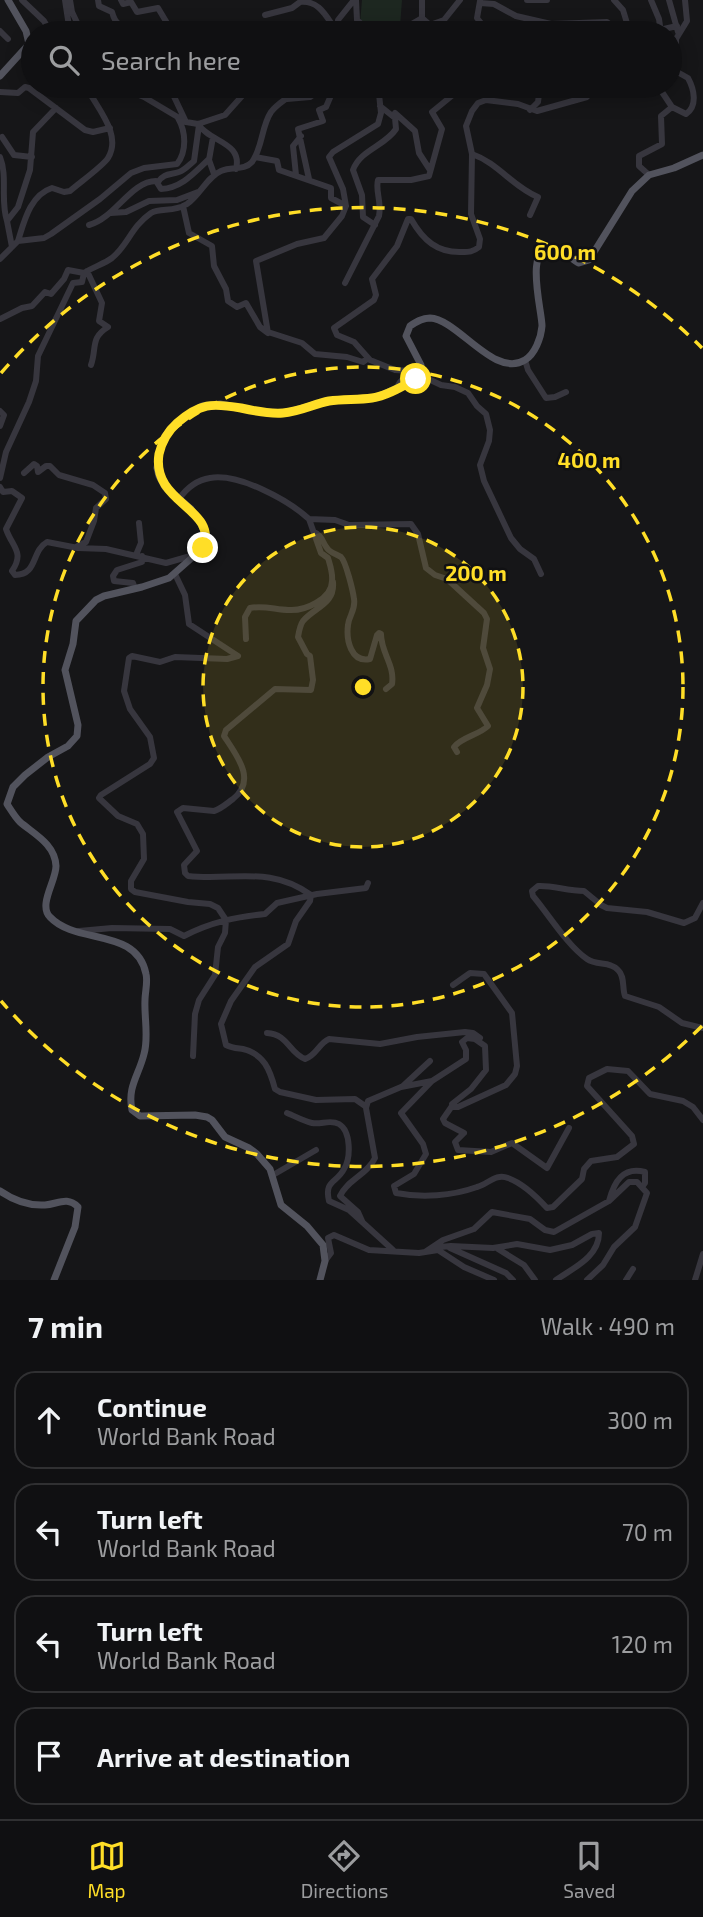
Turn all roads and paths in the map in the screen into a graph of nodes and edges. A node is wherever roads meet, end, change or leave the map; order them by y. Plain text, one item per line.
1 (8, 0) edge
2 (22, 0) edge
3 (65, 0) edge
4 (70, 0) edge
5 (98, 0) edge
6 (121, 0) edge
7 (355, 0) edge
8 (422, 0) edge
9 (460, 0) edge
10 (527, 0) edge
11 (547, 0) edge
12 (614, 0) edge
13 (652, 0) edge
14 (669, 0) edge
15 (685, 0) edge
16 (480, 1) edge
17 (265, 15) dead end
18 (422, 18) junction
19 (43, 21) edge
20 (68, 21) edge
21 (76, 21) edge
22 (115, 21) edge
23 (166, 21) edge
24 (330, 21) edge
25 (338, 21) edge
26 (358, 21) edge
27 (417, 21) edge
28 (425, 21) edge
29 (441, 21) edge
30 (479, 21) edge
31 (538, 21) edge
32 (626, 21) edge
33 (659, 21) edge
34 (676, 21) edge
35 (21, 22) edge
36 (682, 25) edge
37 (0, 31) edge
38 (8, 39) dead end
39 (21, 53) edge
40 (682, 75) edge
41 (0, 76) edge
42 (21, 90) edge
43 (0, 92) edge
44 (42, 98) edge
45 (93, 98) edge
46 (146, 98) edge
47 (175, 98) edge
48 (241, 98) edge
49 (298, 98) edge
50 (330, 98) edge
51 (379, 98) edge
52 (449, 98) edge
53 (538, 98) edge
54 (583, 98) edge
55 (666, 98) edge
56 (287, 99) joint
57 (380, 106) junction
58 (672, 107) junction
59 (56, 108) junction
60 (530, 110) junction
61 (390, 112) junction
62 (178, 118) junction
63 (186, 122) junction
64 (199, 125) junction
65 (110, 128) junction
66 (301, 136) junction
67 (2, 137) dead end
68 (213, 137) junction
69 (472, 153) junction
70 (703, 155) edge
71 (0, 157) edge
72 (32, 157) junction
73 (255, 157) junction
74 (209, 159) junction
75 (236, 169) junction
76 (430, 170) junction
77 (214, 174) junction
78 (296, 175) junction
79 (649, 176) junction
80 (309, 179) junction
81 (158, 182) junction
82 (200, 192) junction
83 (183, 206) junction
84 (346, 206) junction
85 (109, 215) junction
86 (530, 215) dead end
87 (7, 221) junction
88 (89, 225) dead end
89 (375, 225) junction
90 (18, 241) junction
91 (12, 247) junction
92 (0, 258) edge
93 (86, 272) junction
94 (345, 283) dead end
95 (0, 319) edge
96 (268, 332) junction
97 (367, 359) junction
98 (525, 360) junction
99 (91, 365) dead end
100 (420, 375) junction
101 (396, 389) junction
102 (566, 392) dead end
103 (0, 411) edge
104 (0, 427) edge
105 (13, 435) junction
106 (24, 473) dead end
107 (0, 478) edge
108 (0, 487) edge
109 (178, 499) junction
110 (309, 519) junction
111 (139, 523) dead end
112 (314, 532) junction
113 (75, 547) junction
114 (139, 555) junction
115 (196, 556) junction
116 (175, 574) junction
117 (541, 575) dead end
118 (332, 582) junction
119 (135, 589) junction
120 (246, 639) dead end
121 (386, 688) dead end
122 (457, 752) dead end
123 (368, 883) dead end
124 (311, 895) junction
125 (703, 903) edge
126 (226, 920) junction
127 (79, 931) junction
128 (453, 985) dead end
129 (703, 1028) edge
130 (267, 1033) dead end
131 (483, 1043) junction
132 (193, 1056) dead end
133 (430, 1062) dead end
134 (432, 1081) junction
135 (401, 1087) junction
136 (365, 1106) junction
137 (452, 1106) junction
138 (287, 1113) dead end
139 (703, 1120) edge
140 (569, 1128) dead end
141 (316, 1150) dead end
142 (273, 1175) junction
143 (642, 1187) junction
144 (0, 1191) edge
145 (608, 1201) junction
146 (362, 1221) junction
147 (440, 1247) junction
148 (496, 1248) junction
149 (393, 1250) junction
150 (428, 1250) junction
151 (703, 1254) edge
152 (326, 1261) junction
153 (633, 1269) dead end
154 (54, 1280) edge
155 (320, 1280) edge
156 (494, 1280) edge
157 (513, 1280) edge
158 (535, 1280) edge
159 (556, 1280) edge
160 (587, 1280) edge
161 (626, 1280) edge
162 (695, 1280) edge

1 - 35 main road
2 - 19 street
3 - 20 street
4 - 21 street
5 - 22 street
6 - 23 street
7 - 25 street
7 - 26 street
8 - 18 street
9 - 29 street
10 - 11 street
12 - 32 street
13 - 33 street
14 - 34 street
15 - 36 street
16 - 30 street
16 - 31 street
17 - 24 street
18 - 27 street
18 - 28 street
37 - 38 street
39 - 41 main road
40 - 58 street
42 - 43 street
44 - 59 street
45 - 65 street
46 - 62 street
47 - 63 street
48 - 64 street
49 - 56 street
50 - 66 street
51 - 57 street
52 - 76 street
53 - 60 street
54 - 60 street
55 - 58 street
56 - 73 street
57 - 61 street
57 - 84 street
58 - 79 street
59 - 65 street
59 - 72 street
60 - 69 street
61 - 76 street
61 - 89 street
62 - 63 street
62 - 90 street
63 - 64 street
64 - 68 street
64 - 81 street
65 - 90 street
66 - 78 street
66 - 80 street
67 - 72 street
68 - 74 street
68 - 75 street
69 - 86 street
69 - 97 street
70 - 79 main road
71 - 87 street
72 - 87 street
73 - 75 street
73 - 78 street
74 - 77 street
74 - 81 street
75 - 77 street
76 - 89 street
77 - 82 street
78 - 80 street
79 - 98 main road
80 - 84 street
81 - 85 street
82 - 83 street
82 - 85 street
83 - 93 street
83 - 96 street
84 - 96 street
85 - 88 street
87 - 91 street
89 - 94 street
90 - 91 street
91 - 92 street
93 - 95 street
93 - 99 street
93 - 105 street
96 - 97 street
97 - 101 street
98 - 100 main road
98 - 102 street
100 - 101 main road
100 - 117 street
101 - 109 main road
103 - 104 street
104 - 105 street
105 - 107 street
106 - 113 street
108 - 113 street
109 - 110 street
109 - 115 main road
110 - 112 street
110 - 122 street
111 - 114 street
112 - 118 street
112 - 121 street
113 - 114 street
114 - 115 street
114 - 119 street
115 - 116 main road
116 - 119 main road
116 - 126 street
118 - 120 street
118 - 124 street
119 - 127 main road
123 - 124 street
124 - 126 street
124 - 136 street
125 - 129 street
126 - 127 street
126 - 132 street
127 - 142 main road
128 - 137 street
130 - 131 street
131 - 134 street
131 - 137 street
133 - 135 street
134 - 135 street
134 - 139 street
135 - 136 street
136 - 146 street
137 - 140 street
138 - 146 street
141 - 142 street
142 - 152 main road
143 - 145 street
143 - 145 street
143 - 160 street
144 - 154 main road
145 - 150 street
146 - 149 street
147 - 148 street
147 - 150 street
147 - 157 street
148 - 158 street
148 - 159 street
149 - 150 street
149 - 152 street
150 - 156 street
151 - 162 street
152 - 155 main road
153 - 161 street

